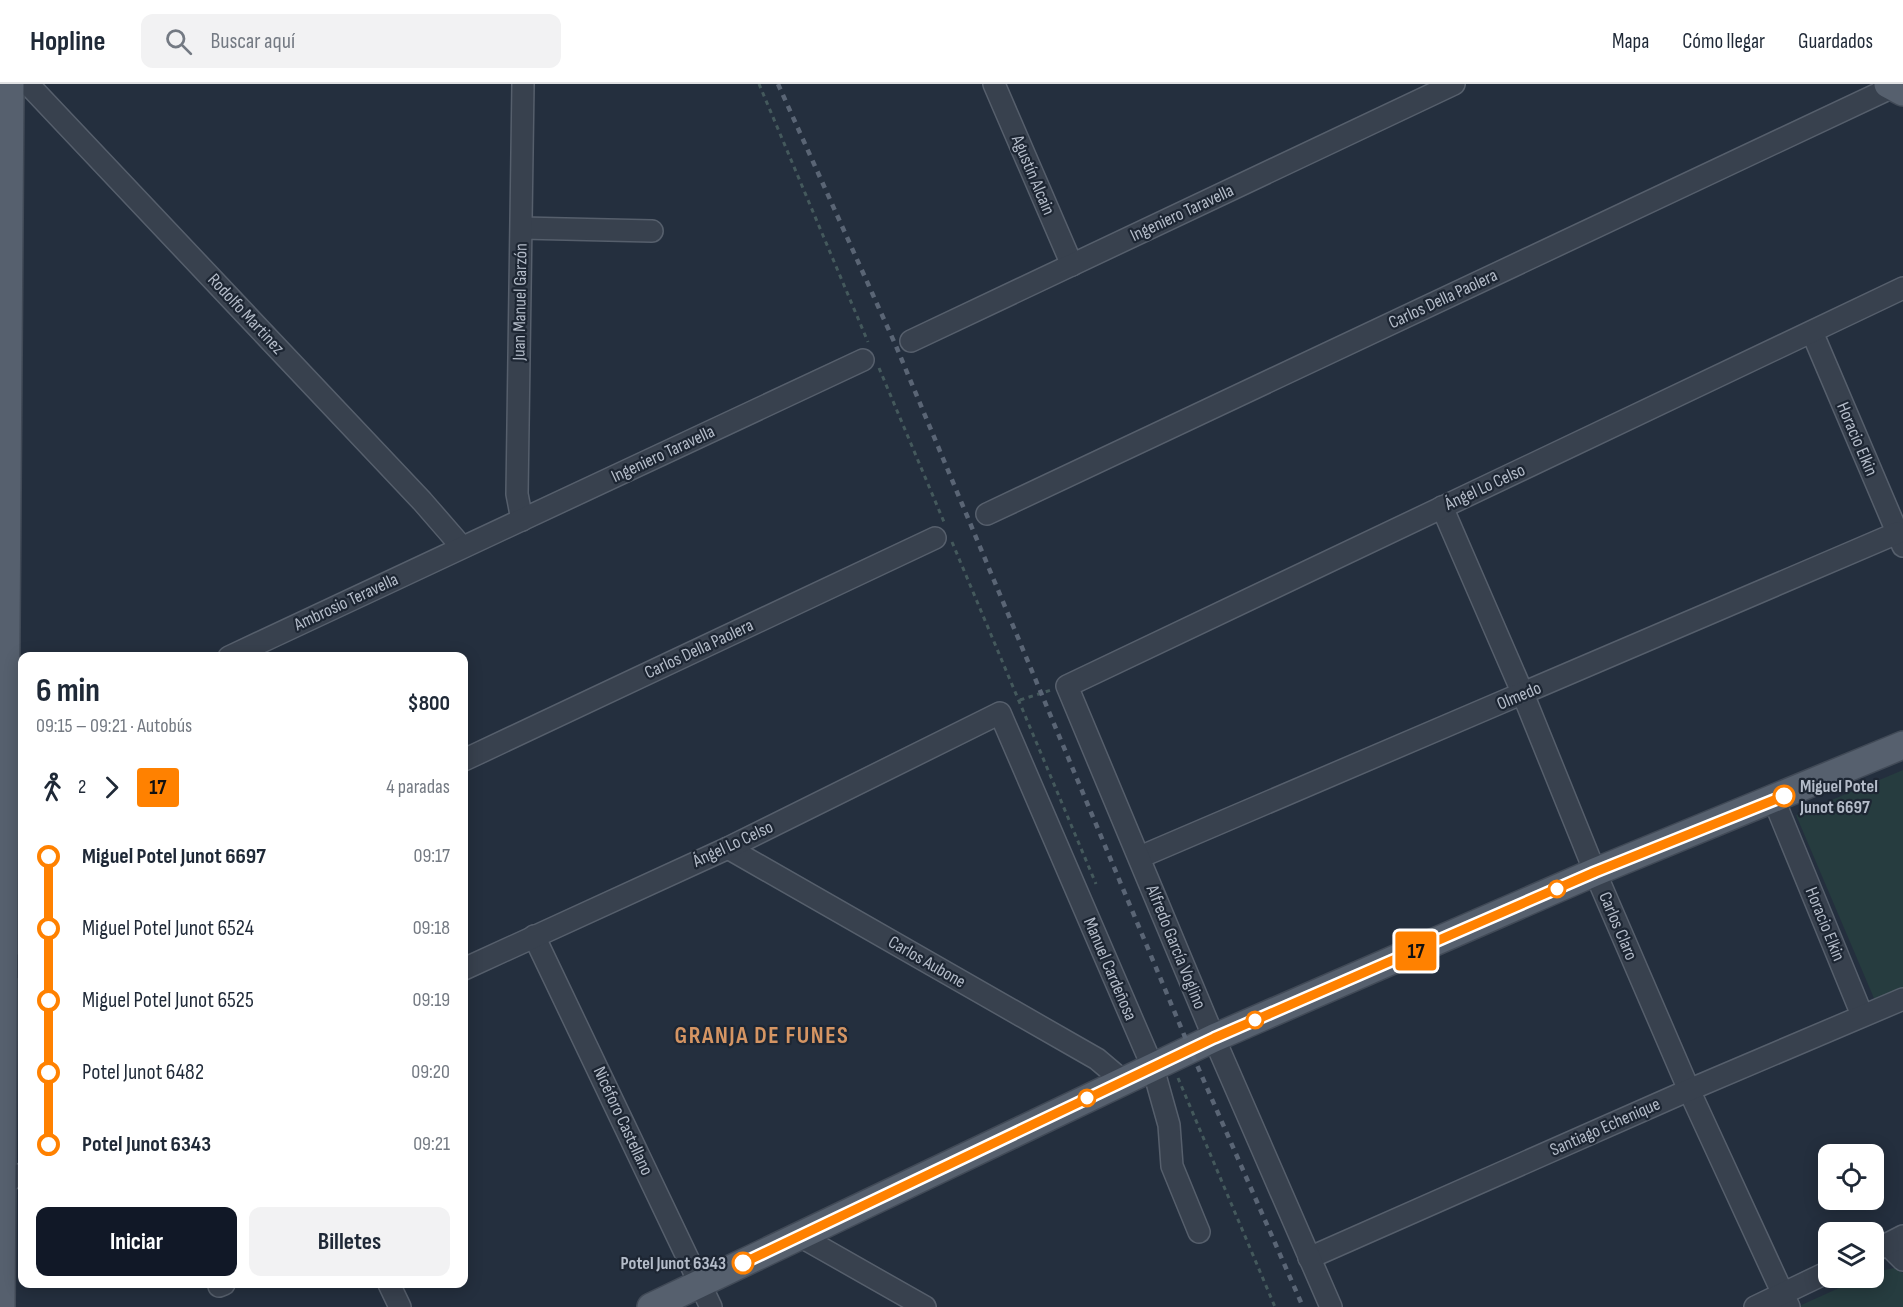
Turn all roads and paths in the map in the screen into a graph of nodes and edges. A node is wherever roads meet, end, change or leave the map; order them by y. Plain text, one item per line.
1 (10, 84) edge
2 (28, 84) edge
3 (523, 84) edge
4 (759, 84) edge
5 (994, 84) edge
6 (1454, 84) edge
7 (1896, 87) edge
8 (5, 127) edge
9 (522, 228) junction
10 (652, 231) dead end
11 (1072, 265) junction
12 (1903, 288) edge
13 (1812, 332) junction
14 (911, 342) dead end
15 (870, 356) junction
16 (1442, 507) junction
17 (987, 514) dead end
18 (522, 520) junction
19 (943, 533) junction
20 (1900, 540) edge
21 (462, 547) junction
22 (240, 652) edge
23 (1067, 686) junction
24 (1523, 694) junction
25 (1019, 700) junction
26 (1000, 713) junction
27 (1903, 746) edge
28 (15, 758) edge
29 (468, 758) edge
30 (1774, 800) junction
31 (728, 848) junction
32 (1140, 857) junction
33 (1595, 872) junction
34 (1097, 885) dead end
35 (534, 936) junction
36 (468, 967) edge
37 (13, 968) edge
38 (1903, 999) edge
39 (1862, 1015) junction
40 (1214, 1038) junction
41 (1161, 1064) junction
42 (1124, 1081) junction
43 (1689, 1090) junction
44 (8, 1179) edge
45 (1199, 1232) dead end
46 (800, 1236) junction
47 (1888, 1244) edge
48 (1309, 1257) junction
49 (1903, 1260) edge
50 (1818, 1279) edge
51 (391, 1288) edge
52 (706, 1295) edge
53 (1786, 1300) edge
54 (2, 1307) edge
55 (400, 1307) edge
56 (651, 1307) edge
57 (925, 1307) edge
58 (1275, 1307) edge
59 (1331, 1307) edge
60 (1755, 1307) edge

1 - 8 main road
2 - 21 street, Rodolfo Martinez
3 - 9 street, Juan Manuel Garzón
4 - 15 path
5 - 11 street, Agustín Alcain
6 - 11 street, Ingeniero Taravella
7 - 17 street, Carlos Della Paolera
8 - 28 main road
9 - 10 street
9 - 18 street, Juan Manuel Garzón
11 - 14 street, Ingeniero Taravella
12 - 13 street, Ángel Lo Celso
13 - 16 street, Ángel Lo Celso
13 - 20 street, Horacio Elkin
15 - 18 street, Ingeniero Taravella
15 - 19 path
16 - 23 street, Ángel Lo Celso
16 - 24 street, Carlos Claro
18 - 21 street, Ingeniero Taravella
19 - 25 path
19 - 29 street, Carlos Della Paolera
20 - 24 street, Olmedo
21 - 22 street, Ambrosio Teravella
23 - 25 path
23 - 32 street, Alfredo García Voglino
24 - 32 street, Olmedo
24 - 33 street, Carlos Claro
25 - 26 path
25 - 34 path
26 - 31 street, Ángel Lo Celso
26 - 41 street, Manuel Cardeñosa
27 - 30 main road
28 - 37 main road
30 - 33 main road
30 - 39 street, Horacio Elkin
31 - 35 street, Ángel Lo Celso
31 - 42 street, Carlos Aubone
32 - 40 street, Alfredo García Voglino
33 - 40 main road
33 - 43 street, Carlos Claro
35 - 36 street, Ángel Lo Celso
35 - 52 street, Nicéforo Castellano
37 - 44 main road
38 - 39 street, Santiago Echenique
39 - 43 street, Santiago Echenique
40 - 41 main road
40 - 48 street, Alfredo García Voglino
41 - 42 main road
41 - 45 street, Manuel Cardeñosa
41 - 58 path
42 - 46 main road
43 - 48 street, Santiago Echenique
43 - 53 street, Carlos Claro
44 - 54 main road
46 - 52 main road
46 - 57 street
47 - 49 street
48 - 59 street, Alfredo García Voglino
50 - 53 street
51 - 55 street
52 - 56 main road
53 - 60 street

